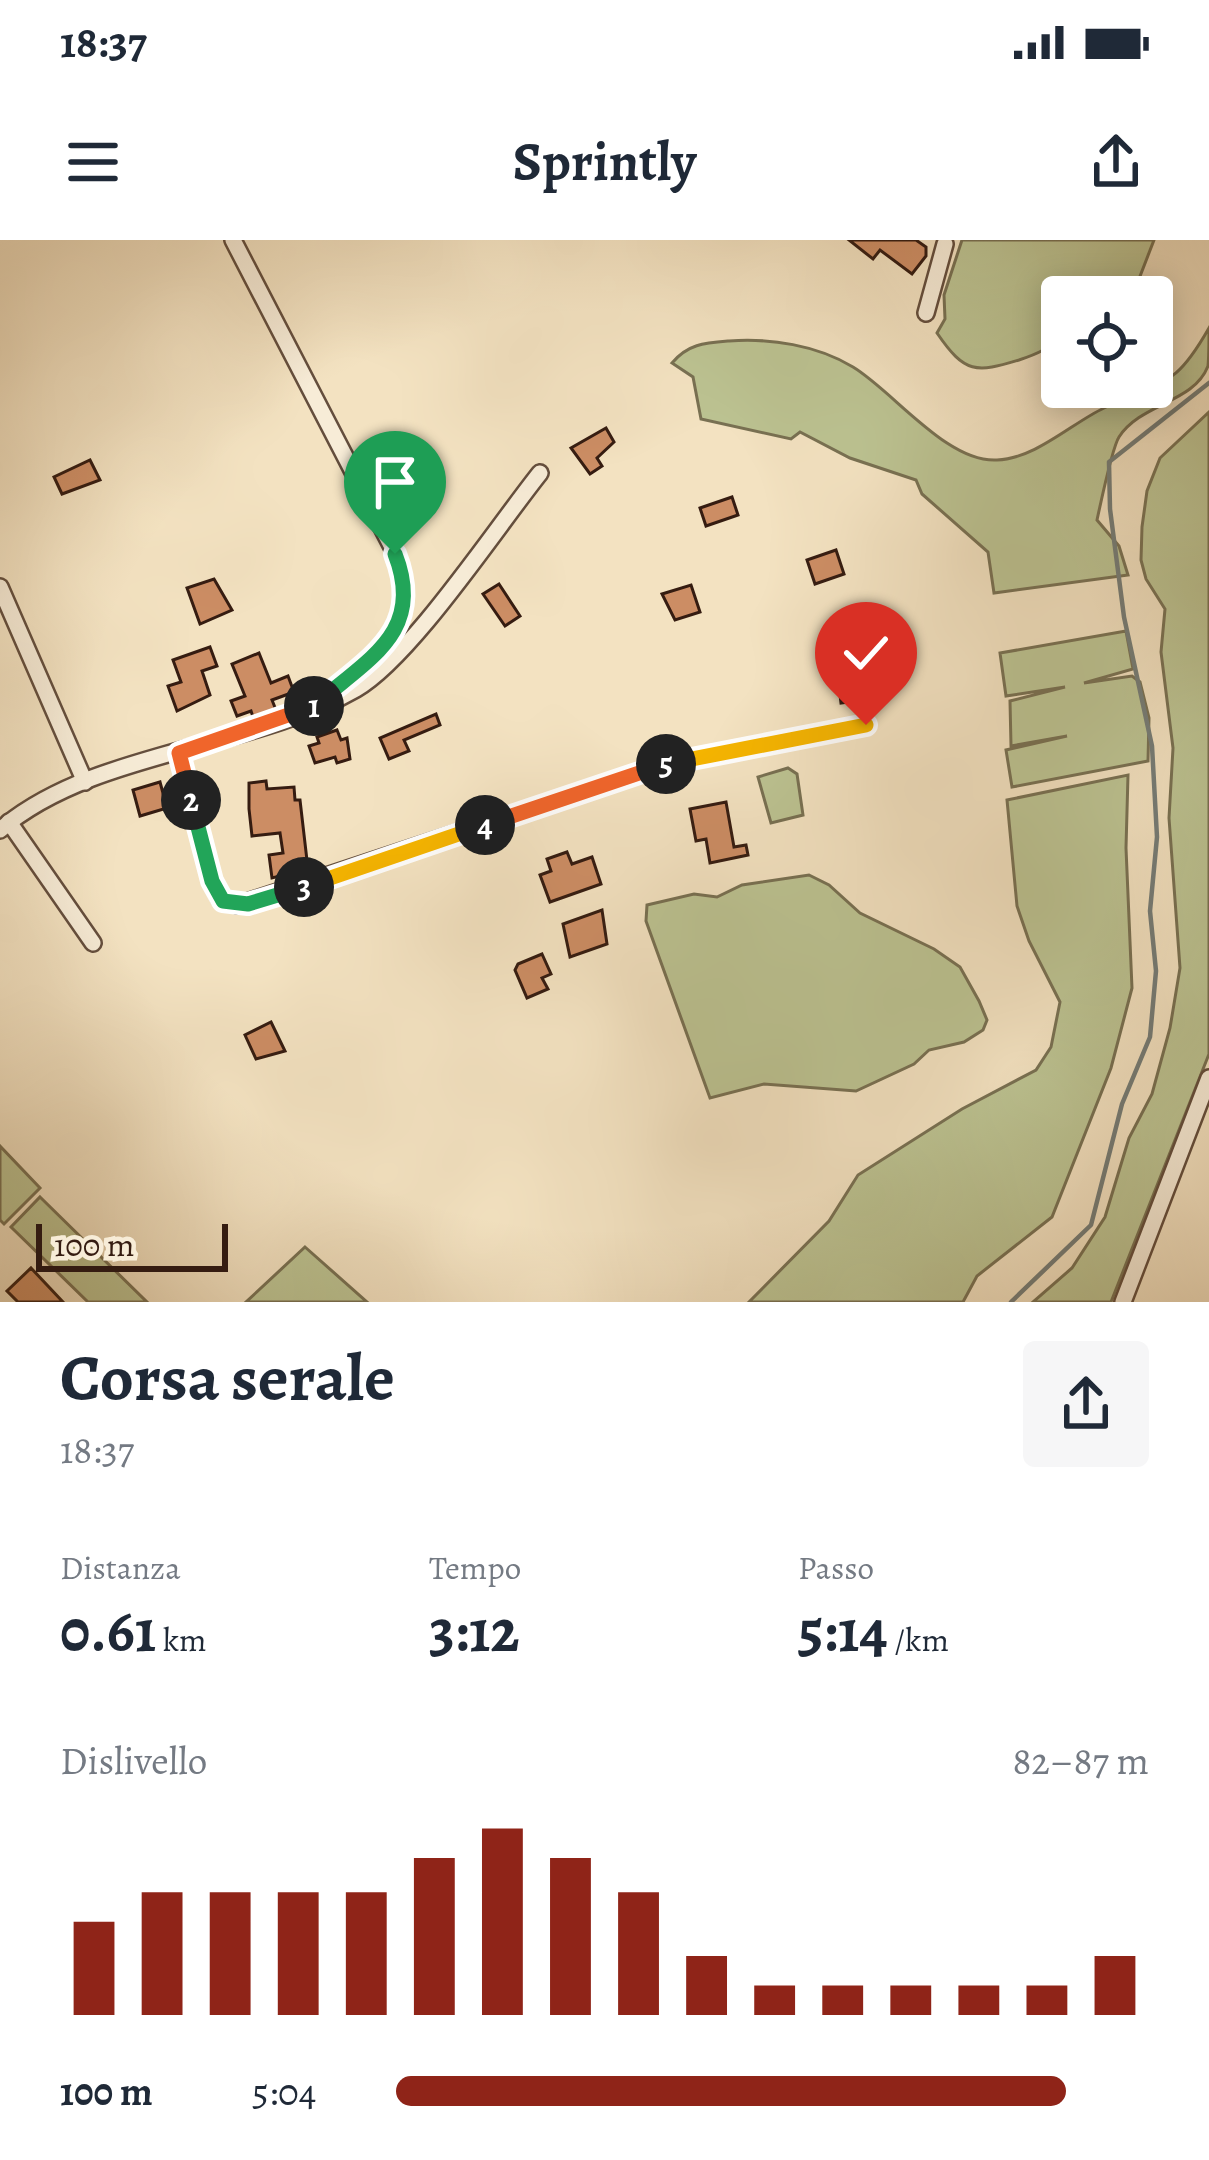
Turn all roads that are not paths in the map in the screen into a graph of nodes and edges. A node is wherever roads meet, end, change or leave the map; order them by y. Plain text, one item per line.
1 (233, 240) edge
2 (944, 241) edge
3 (926, 313) dead end
4 (540, 473) dead end
5 (0, 587) edge
6 (313, 708) junction
7 (866, 725) dead end
8 (179, 753) junction
9 (86, 782) junction
10 (4, 826) edge
11 (93, 943) dead end
12 (1209, 1078) edge
13 (1123, 1302) edge

1 - 6 street
2 - 3 street
4 - 6 street
5 - 9 street
6 - 8 street
7 - 8 street
8 - 9 street
9 - 10 street
10 - 11 street
12 - 13 street

